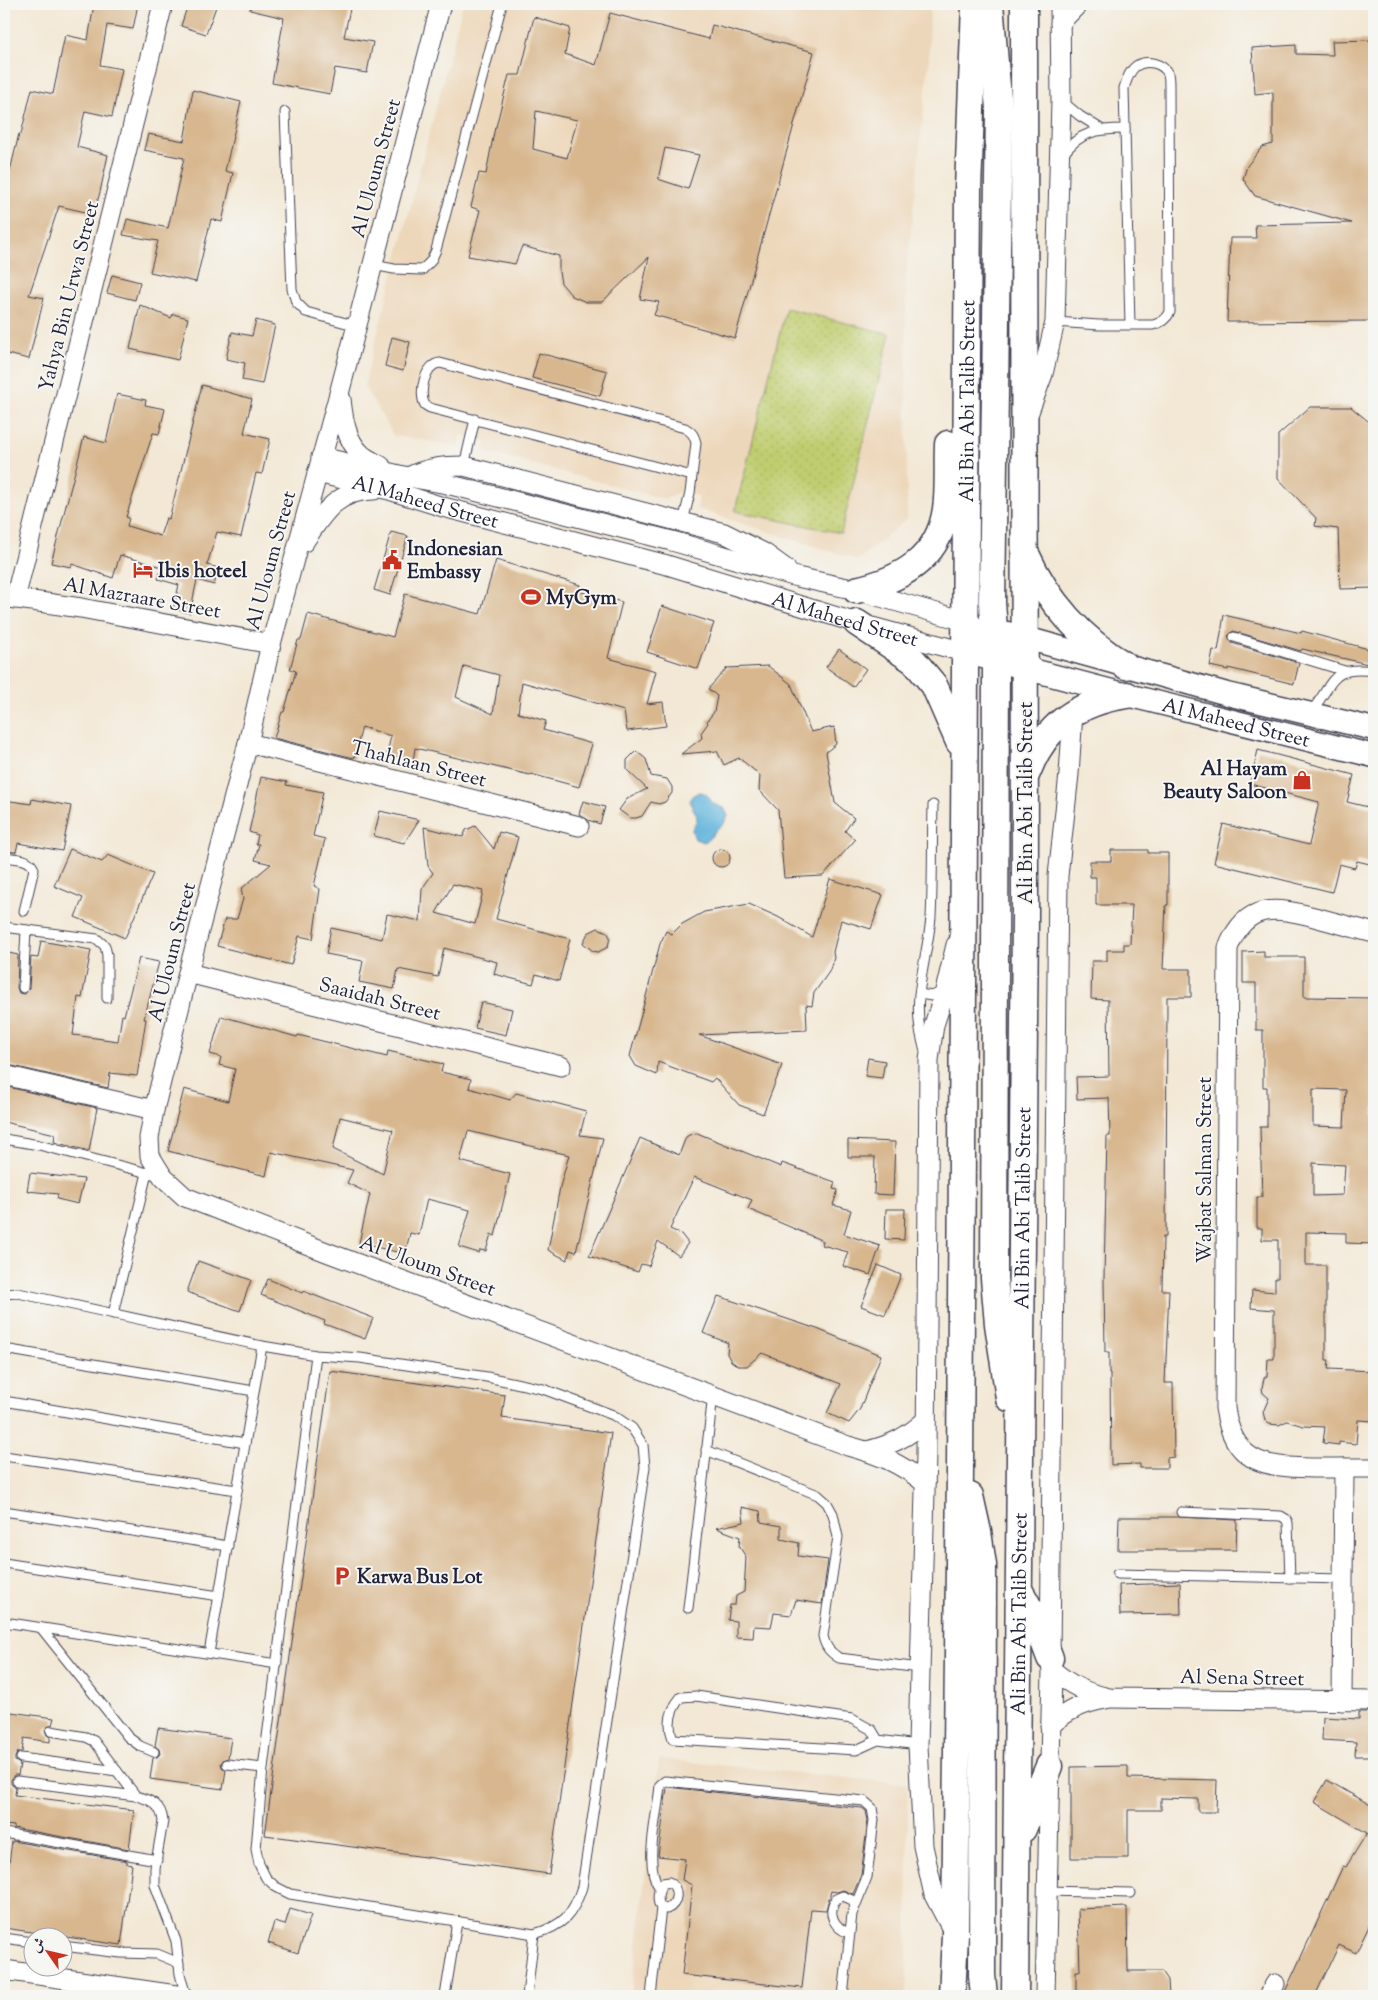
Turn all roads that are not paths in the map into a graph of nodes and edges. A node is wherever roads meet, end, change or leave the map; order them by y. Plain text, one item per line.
1 (163, 4) edge
2 (440, 4) edge
3 (500, 4) edge
4 (975, 4) edge
5 (990, 4) edge
6 (1024, 4) edge
7 (1060, 4) edge
8 (1078, 4) edge
9 (1060, 23) junction
10 (1062, 101) junction
11 (286, 112) dead end
12 (1101, 129) junction
13 (1126, 129) junction
14 (1060, 160) junction
15 (968, 190) junction
16 (373, 265) junction
17 (1055, 322) junction
18 (1130, 325) junction
19 (357, 326) junction
20 (340, 390) junction
21 (474, 419) junction
22 (1025, 420) junction
23 (319, 465) junction
24 (464, 466) junction
25 (692, 476) junction
26 (396, 480) junction
27 (683, 522) junction
28 (1025, 551) junction
29 (295, 555) junction
30 (797, 577) junction
31 (856, 590) junction
32 (9, 598) edge
33 (965, 621) junction
34 (857, 623) junction
35 (994, 629) junction
36 (1234, 637) dead end
37 (1025, 638) junction
38 (271, 644) junction
39 (964, 652) junction
40 (996, 660) junction
41 (1126, 666) junction
42 (1025, 668) junction
43 (1345, 671) junction
44 (1374, 671) edge
45 (1127, 696) junction
46 (1073, 713) junction
47 (1309, 714) junction
48 (1374, 729) edge
49 (248, 743) junction
50 (964, 752) junction
51 (1374, 756) edge
52 (1024, 778) junction
53 (933, 805) dead end
54 (579, 826) dead end
55 (4, 857) edge
56 (24, 911) dead end
57 (962, 920) junction
58 (4, 927) edge
59 (26, 930) junction
60 (1374, 933) edge
61 (188, 973) junction
62 (23, 988) dead end
63 (945, 991) junction
64 (919, 994) junction
65 (107, 998) dead end
66 (928, 1060) junction
67 (561, 1066) dead end
68 (4, 1075) edge
69 (154, 1110) junction
70 (4, 1139) edge
71 (155, 1175) junction
72 (4, 1294) edge
73 (113, 1314) junction
74 (262, 1346) junction
75 (4, 1349) edge
76 (316, 1355) junction
77 (254, 1391) junction
78 (713, 1394) junction
79 (4, 1401) edge
80 (926, 1420) junction
81 (245, 1443) junction
82 (706, 1450) junction
83 (867, 1451) junction
84 (4, 1456) edge
85 (1020, 1464) junction
86 (1344, 1468) junction
87 (1374, 1468) edge
88 (960, 1470) junction
89 (924, 1483) junction
90 (237, 1490) junction
91 (4, 1511) edge
92 (1181, 1512) dead end
93 (228, 1546) junction
94 (4, 1563) edge
95 (1117, 1574) dead end
96 (1290, 1578) junction
97 (1343, 1579) junction
98 (1019, 1589) junction
99 (219, 1596) junction
100 (688, 1608) dead end
101 (4, 1622) edge
102 (42, 1628) junction
103 (209, 1653) junction
104 (277, 1664) junction
105 (1051, 1664) junction
106 (920, 1668) junction
107 (1110, 1698) junction
108 (1342, 1701) junction
109 (1374, 1701) edge
110 (1050, 1726) junction
111 (51, 1731) dead end
112 (878, 1740) junction
113 (918, 1745) junction
114 (154, 1752) dead end
115 (21, 1758) dead end
116 (227, 1764) dead end
117 (1049, 1766) junction
118 (263, 1768) junction
119 (117, 1771) junction
120 (17, 1781) dead end
121 (136, 1796) junction
122 (4, 1833) edge
123 (1018, 1844) junction
124 (157, 1860) junction
125 (660, 1887) junction
126 (1047, 1891) junction
127 (1131, 1893) dead end
128 (855, 1906) junction
129 (661, 1908) junction
130 (457, 1922) junction
131 (849, 1933) junction
132 (534, 1934) junction
133 (955, 1936) junction
134 (4, 1938) edge
135 (22, 1941) edge
136 (72, 1947) edge
137 (179, 1963) junction
138 (4, 1970) edge
139 (1014, 1992) edge
140 (184, 1996) edge
141 (445, 1996) edge
142 (527, 1996) edge
143 (651, 1996) edge
144 (843, 1996) edge
145 (952, 1996) edge
146 (984, 1996) edge
147 (1046, 1996) edge

1 - 32 street, Yahya Bin Urwa Street
2 - 16 street, Al Uloum Street
3 - 16 lane
4 - 15 main road, Ali Bin Abi Talib Street
5 - 35 main road
6 - 22 main road, Ali Bin Abi Talib Street
7 - 9 street, Ali Bin Abi Talib Street
8 - 9 street
9 - 10 street, Ali Bin Abi Talib Street
10 - 12 lane
10 - 14 street, Ali Bin Abi Talib Street
11 - 19 lane
12 - 13 lane
12 - 14 lane
13 - 18 lane
13 - 18 lane
14 - 17 street, Ali Bin Abi Talib Street
15 - 31 main road
15 - 33 main road, Ali Bin Abi Talib Street
16 - 19 street, Al Uloum Street
17 - 18 lane
17 - 22 street, Ali Bin Abi Talib Street
19 - 20 street, Al Uloum Street
20 - 23 street, Al Uloum Street
20 - 26 street
21 - 24 lane
21 - 25 lane
21 - 25 lane
22 - 28 main road, Ali Bin Abi Talib Street
23 - 26 street, Al Maheed Street
23 - 29 street, Al Uloum Street
24 - 26 street
24 - 27 street
25 - 27 lane
26 - 29 street
26 - 30 street, Al Maheed Street
26 - 34 street, Al Maheed Street
27 - 30 street
28 - 37 main road, Ali Bin Abi Talib Street
28 - 41 main road
29 - 38 street, Al Uloum Street
30 - 31 street, Al Maheed Street
31 - 33 street, Al Maheed Street
32 - 38 street, Al Mazraare Street
33 - 35 street, Al Maheed Street
33 - 39 main road, Ali Bin Abi Talib Street
33 - 40 main road
34 - 39 street, Al Maheed Street
34 - 50 main road
35 - 37 street, Al Maheed Street
35 - 42 main road
36 - 43 lane
37 - 41 street, Al Maheed Street
37 - 42 main road, Ali Bin Abi Talib Street
38 - 49 street, Al Uloum Street
39 - 40 street, Al Maheed Street
39 - 50 main road, Ali Bin Abi Talib Street
40 - 42 street, Al Maheed Street
40 - 85 main road
41 - 47 street, Al Maheed Street
42 - 45 street, Al Maheed Street
42 - 52 main road, Ali Bin Abi Talib Street
43 - 44 lane
43 - 47 lane
45 - 46 main road
45 - 51 street, Al Maheed Street
46 - 52 main road
46 - 105 street, Ali Bin Abi Talib Street
47 - 48 street, Al Maheed Street
49 - 54 street, Thahlaan Street
49 - 61 street, Al Uloum Street
50 - 57 main road, Ali Bin Abi Talib Street
52 - 85 main road, Ali Bin Abi Talib Street
53 - 64 lane
55 - 56 lane
57 - 63 street, Ali Bin Abi Talib Street
57 - 88 main road, Ali Bin Abi Talib Street
58 - 59 lane
59 - 62 lane
59 - 65 lane
60 - 86 street, Wajbat Salman Street
61 - 67 street, Saaidah Street
61 - 69 street, Al Uloum Street
63 - 64 lane
63 - 66 street, Ali Bin Abi Talib Street
64 - 66 lane
66 - 80 street, Ali Bin Abi Talib Street
68 - 69 street
69 - 71 street, Al Uloum Street
70 - 71 lane
71 - 73 lane
71 - 78 street, Al Uloum Street
72 - 73 lane
73 - 74 lane
74 - 76 lane
74 - 77 lane
75 - 77 lane
76 - 104 lane
76 - 132 lane
77 - 81 lane
78 - 82 lane
78 - 83 street, Al Uloum Street
79 - 81 lane
80 - 83 street
80 - 89 street, Ali Bin Abi Talib Street
81 - 90 lane
82 - 100 lane
82 - 106 lane
83 - 89 street, Al Uloum Street
84 - 90 lane
85 - 98 main road, Ali Bin Abi Talib Street
86 - 87 street, Wajbat Salman Street
86 - 97 street
88 - 133 main road, Ali Bin Abi Talib Street
88 - 146 main road
89 - 106 street, Ali Bin Abi Talib Street
90 - 93 lane
91 - 93 lane
92 - 96 lane
93 - 99 lane
94 - 99 lane
95 - 96 lane
96 - 97 lane
97 - 108 street
98 - 105 main road
98 - 123 main road, Ali Bin Abi Talib Street
99 - 103 lane
101 - 102 lane
102 - 103 lane
102 - 114 lane
103 - 104 lane
104 - 118 lane
105 - 107 street, Al Sena Street
105 - 110 street, Ali Bin Abi Talib Street
106 - 113 street, Ali Bin Abi Talib Street
107 - 108 street, Al Sena Street
107 - 110 street, Al Sena Street
108 - 109 street, Al Sena Street
110 - 117 street, Ali Bin Abi Talib Street
111 - 119 lane
112 - 112 lane
112 - 113 lane
113 - 133 street, Ali Bin Abi Talib Street
115 - 119 lane
116 - 118 lane
117 - 123 main road
117 - 126 street, Ali Bin Abi Talib Street
118 - 130 lane
119 - 121 lane
120 - 121 lane
121 - 124 lane
122 - 124 lane
123 - 139 main road, Ali Bin Abi Talib Street
124 - 137 lane
125 - 128 lane
125 - 129 lane
125 - 129 lane
126 - 127 lane
126 - 147 street, Ali Bin Abi Talib Street
128 - 131 lane
128 - 131 lane
129 - 143 lane
130 - 132 lane
130 - 141 lane
131 - 144 lane
132 - 142 lane
133 - 145 main road, Ali Bin Abi Talib Street
134 - 135 lane
136 - 137 lane
137 - 140 lane
138 - 140 street

